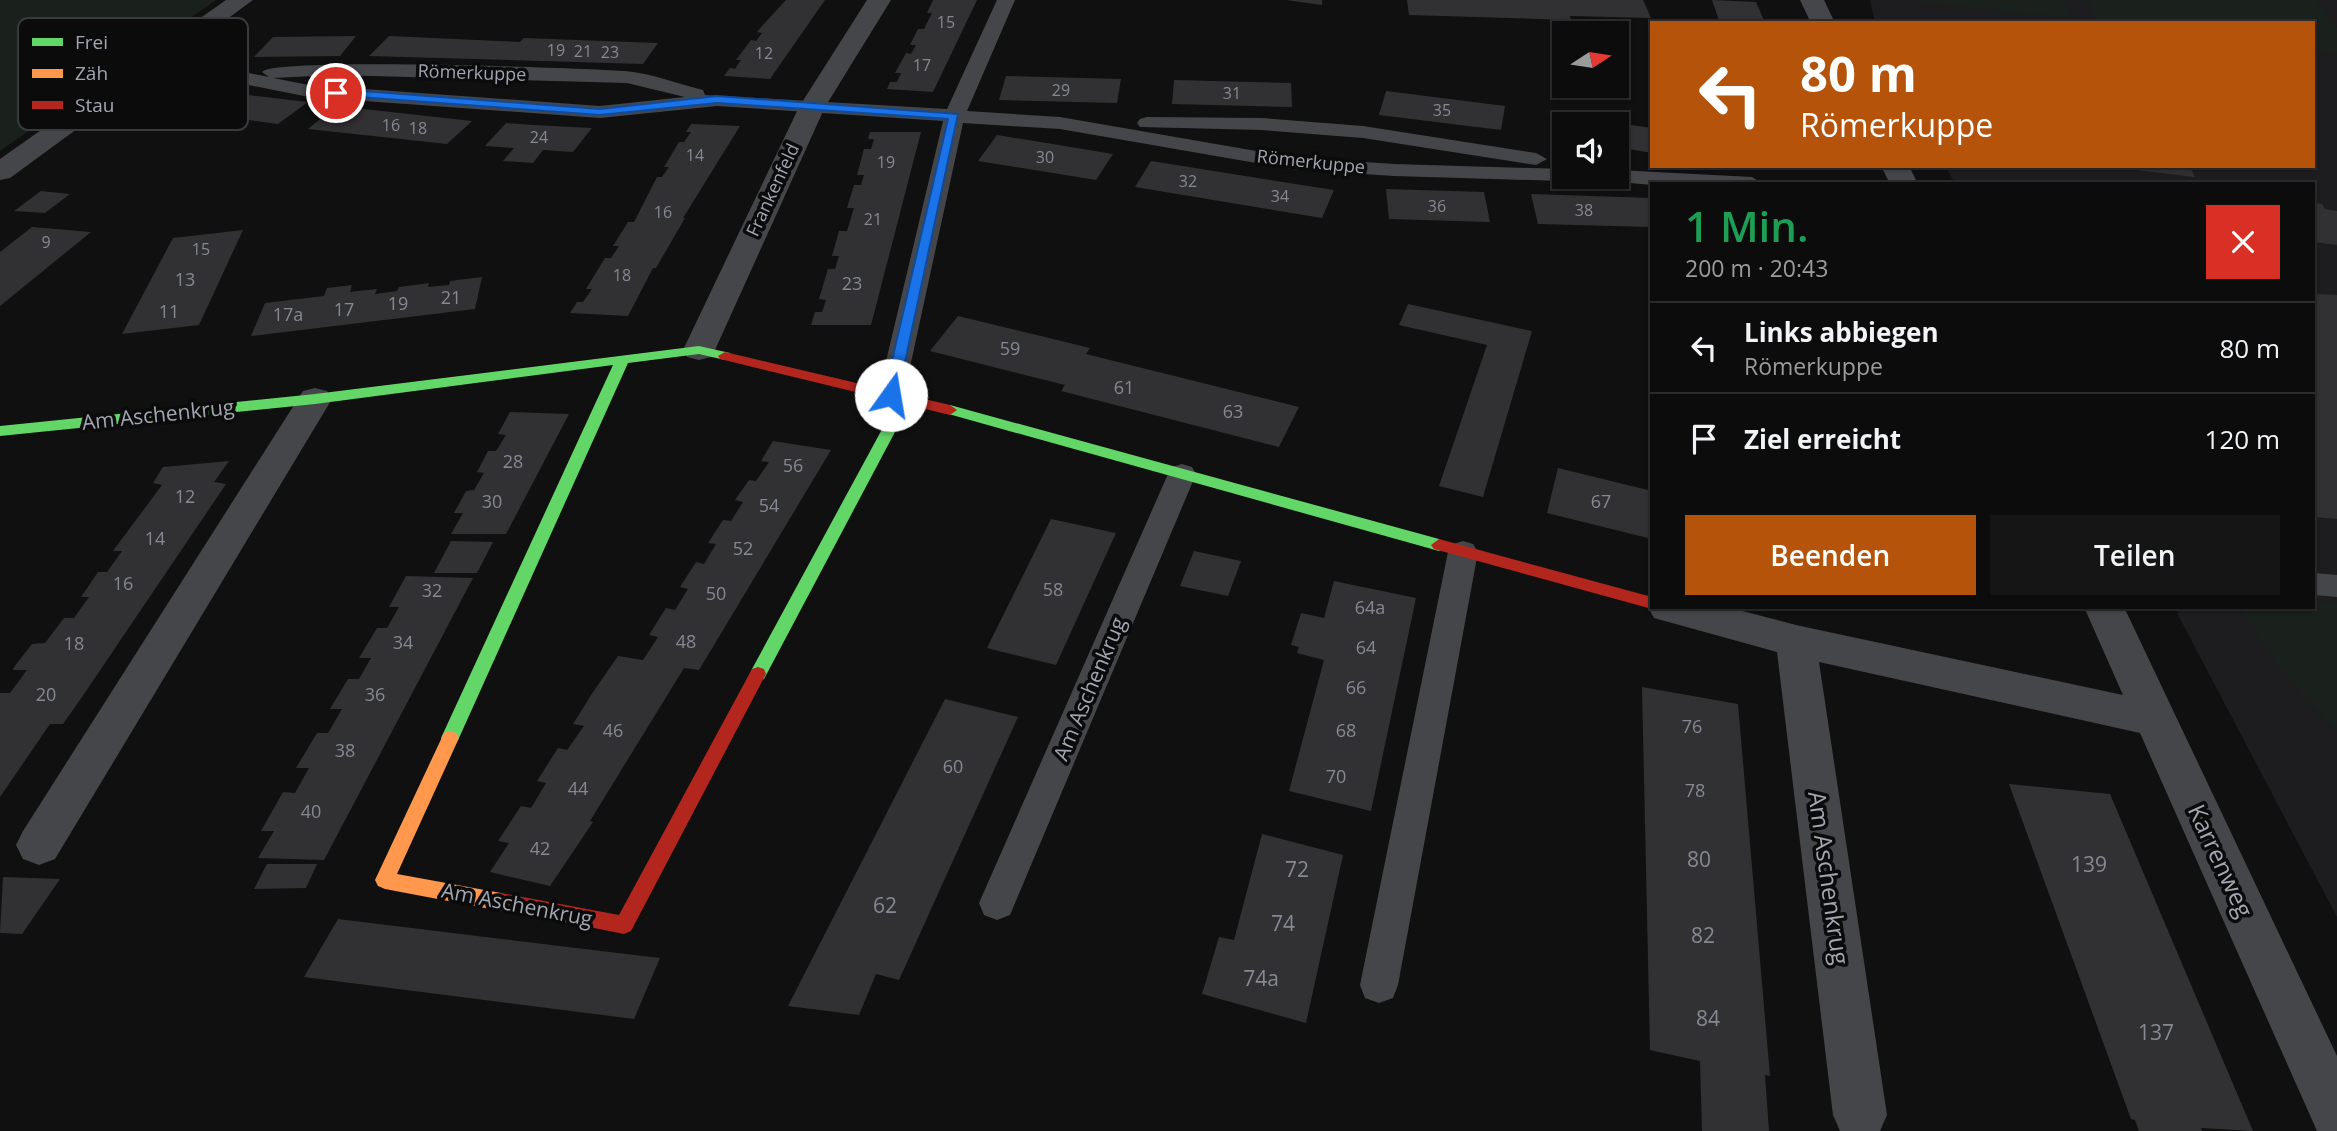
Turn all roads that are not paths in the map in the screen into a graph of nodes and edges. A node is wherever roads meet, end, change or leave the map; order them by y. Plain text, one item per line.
1 (241, 0) edge
2 (879, 0) edge
3 (1006, 0) edge
4 (1812, 0) edge
5 (216, 18) edge
6 (1822, 21) edge
7 (248, 73) edge
8 (248, 79) edge
9 (717, 100) junction
10 (812, 107) junction
11 (954, 116) junction
12 (1060, 123) junction
13 (59, 130) edge
14 (1552, 161) edge
15 (0, 172) edge
16 (1629, 173) edge
17 (1552, 175) edge
18 (1629, 177) edge
19 (1660, 178) junction
20 (1721, 182) edge
21 (699, 350) junction
22 (622, 361) junction
23 (899, 397) junction
24 (315, 399) junction
25 (0, 431) edge
26 (1182, 474) junction
27 (1463, 552) junction
28 (2315, 584) edge
29 (2337, 586) edge
30 (1650, 602) edge
31 (1676, 609) edge
32 (2105, 609) edge
33 (1796, 641) junction
34 (2155, 719) junction
35 (38, 845) dead end
36 (997, 903) dead end
37 (1379, 985) dead end
38 (2337, 1114) edge
39 (1860, 1115) dead end

1 - 5 street
2 - 10 street, Frankenfeld
3 - 11 lane
4 - 6 street
7 - 9 lane, Römerkuppe
8 - 9 lane, Römerkuppe
9 - 10 lane, Römerkuppe
10 - 11 lane, Römerkuppe
10 - 21 street, Frankenfeld
11 - 12 lane, Römerkuppe
11 - 23 lane
12 - 14 lane, Römerkuppe
12 - 17 lane, Römerkuppe
13 - 15 street
16 - 19 lane
18 - 19 lane
19 - 20 lane
21 - 22 street, Am Aschenkrug
21 - 23 street, Am Aschenkrug
22 - 23 street, Am Aschenkrug
22 - 24 street, Am Aschenkrug
23 - 26 street, Am Aschenkrug
24 - 25 street, Am Aschenkrug
24 - 35 street
26 - 27 street, Am Aschenkrug
26 - 36 lane, Am Aschenkrug
27 - 30 street, Am Aschenkrug
27 - 37 lane
28 - 29 lane
31 - 33 street
32 - 34 street, Karrenweg
33 - 34 street
33 - 39 street, Am Aschenkrug
34 - 38 street, Karrenweg

